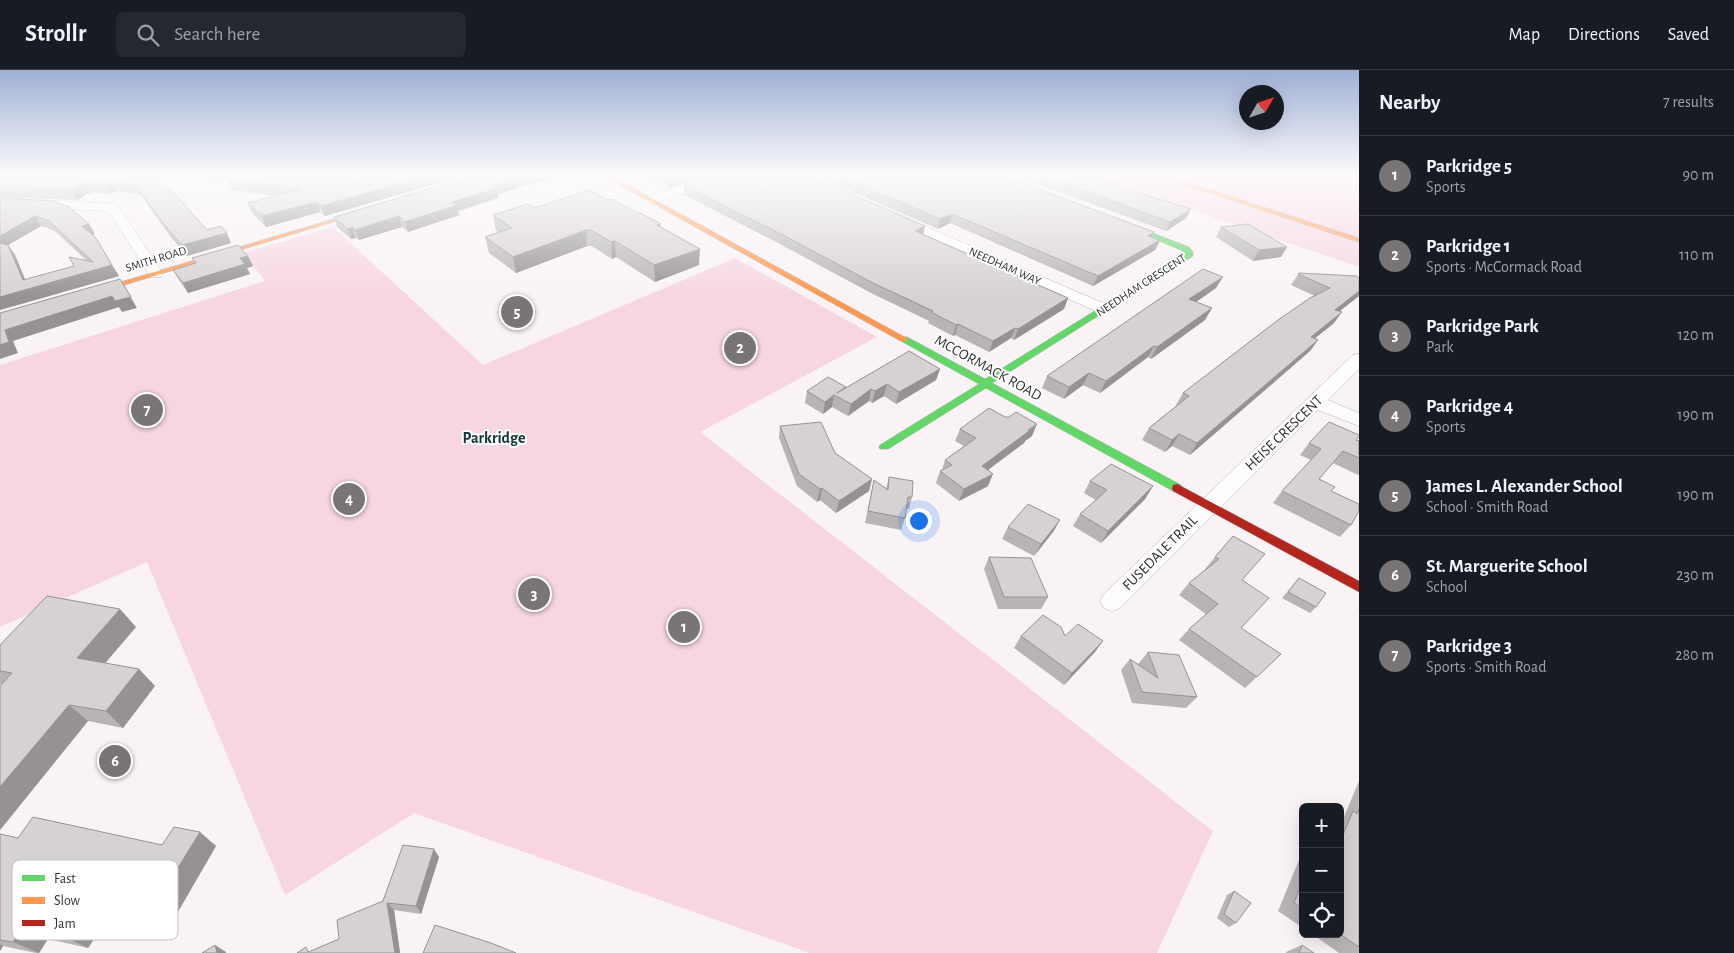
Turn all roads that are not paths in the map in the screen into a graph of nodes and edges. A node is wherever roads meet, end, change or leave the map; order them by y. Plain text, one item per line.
1 (117, 215) edge
2 (354, 215) edge
3 (679, 215) edge
4 (889, 215) edge
5 (1283, 215) edge
6 (1106, 218) edge
7 (1359, 240) edge
8 (156, 274) junction
9 (74, 297) edge
10 (1104, 309) junction
11 (1359, 359) edge
12 (986, 384) junction
13 (1316, 402) junction
14 (1359, 420) edge
15 (884, 447) dead end
16 (1209, 506) junction
17 (1359, 587) edge
18 (1112, 601) dead end

1 - 8 street
2 - 8 street, SMITH ROAD
3 - 12 street, MCCORMACK ROAD
4 - 10 street, NEEDHAM WAY
5 - 7 street
6 - 10 street, NEEDHAM CRESCENT
8 - 9 street, SMITH ROAD
10 - 12 street, NEEDHAM CRESCENT
11 - 13 street, HEISE CRESCENT
12 - 15 street, NEEDHAM CRESCENT
12 - 16 street, MCCORMACK ROAD
13 - 14 street
13 - 16 street, HEISE CRESCENT
16 - 17 street, MCCORMACK ROAD
16 - 18 street, FUSEDALE TRAIL

